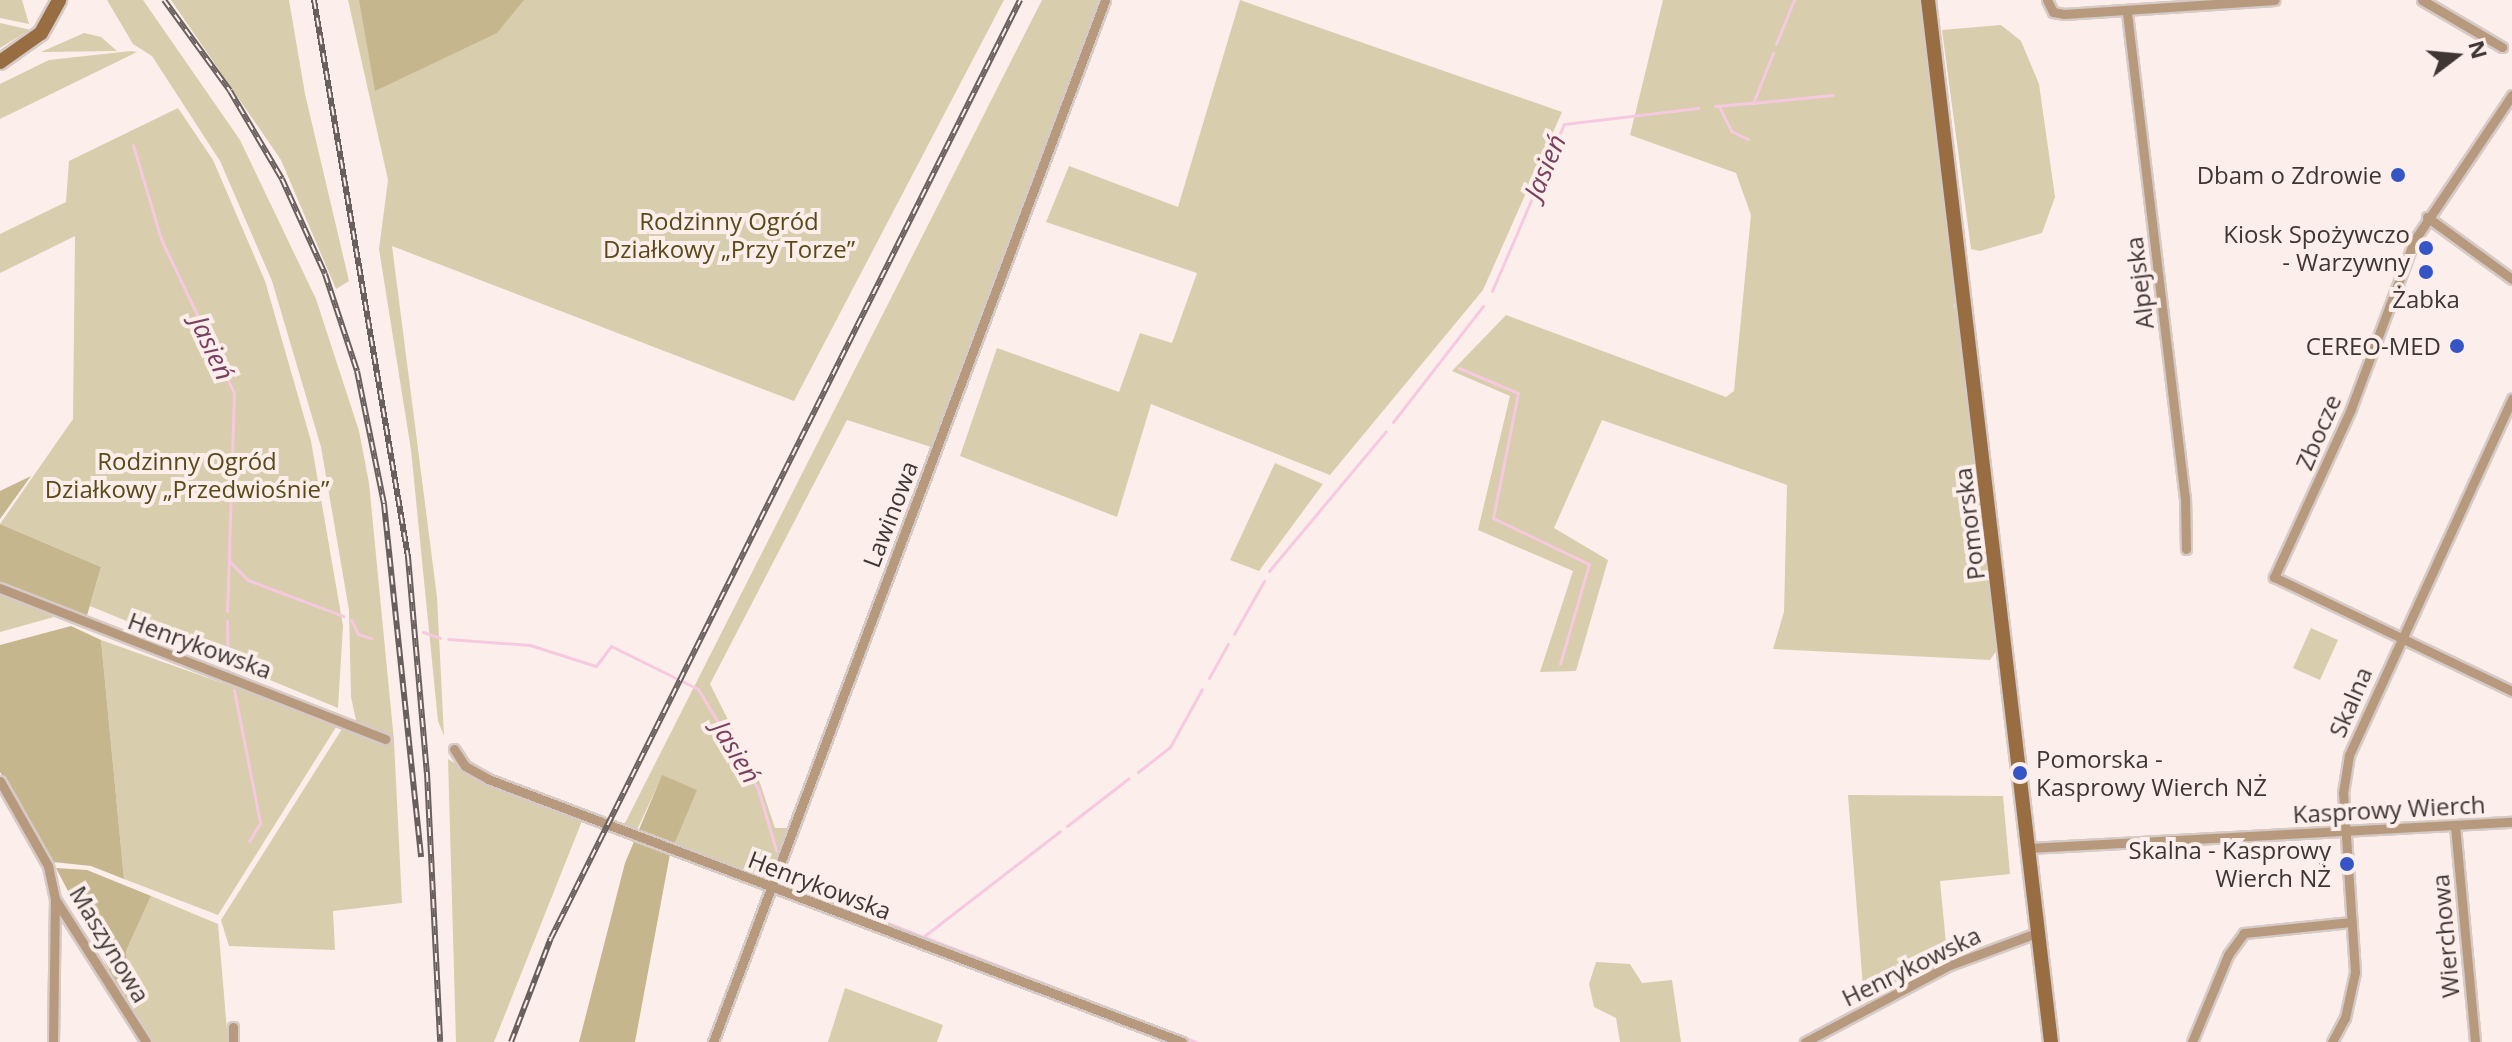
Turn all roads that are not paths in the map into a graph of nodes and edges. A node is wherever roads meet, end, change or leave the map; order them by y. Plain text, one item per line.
1 (59, 0) edge
2 (1105, 0) edge
3 (1928, 0) edge
4 (2047, 0) edge
5 (2275, 0) edge
6 (2422, 0) edge
7 (2127, 13) junction
8 (2502, 47) dead end
9 (16, 51) junction
10 (0, 55) edge
11 (0, 62) edge
12 (2512, 95) edge
13 (2427, 217) junction
14 (2512, 279) edge
15 (2512, 399) edge
16 (2186, 549) dead end
17 (0, 588) edge
18 (2400, 638) junction
19 (2512, 691) edge
20 (386, 739) dead end
21 (454, 749) dead end
22 (0, 781) edge
23 (2512, 822) edge
24 (2455, 826) junction
25 (2345, 831) junction
26 (2029, 848) junction
27 (771, 888) junction
28 (55, 899) junction
29 (2351, 922) junction
30 (2039, 932) junction
31 (233, 1027) dead end
32 (53, 1042) edge
33 (146, 1042) edge
34 (233, 1042) edge
35 (713, 1042) edge
36 (1182, 1042) edge
37 (1805, 1042) edge
38 (2051, 1042) edge
39 (2192, 1042) edge
40 (2332, 1042) edge
41 (2475, 1042) edge

1 - 9 street
2 - 27 street, Lawinowa
3 - 26 street, Pomorska
4 - 7 street
5 - 7 street
6 - 8 street
7 - 16 street, Alpejska
9 - 10 street
9 - 11 street
12 - 13 street, Zbocze
13 - 14 street
13 - 18 street, Zbocze
15 - 18 street, Skalna
17 - 20 street, Henrykowska
18 - 19 street
18 - 25 street, Skalna
21 - 27 street, Henrykowska
22 - 28 street, Maszynowa
23 - 24 street, Kasprowy Wierch
24 - 25 street, Kasprowy Wierch
24 - 41 street, Wierchowa
25 - 26 street, Kasprowy Wierch
25 - 29 street, Skalna
26 - 30 street, Pomorska
27 - 35 street, Lawinowa
27 - 36 street, Henrykowska
28 - 32 street
28 - 33 street, Maszynowa
29 - 39 street
29 - 40 street, Skalna
30 - 37 street, Henrykowska
30 - 38 street, Pomorska
31 - 34 street

